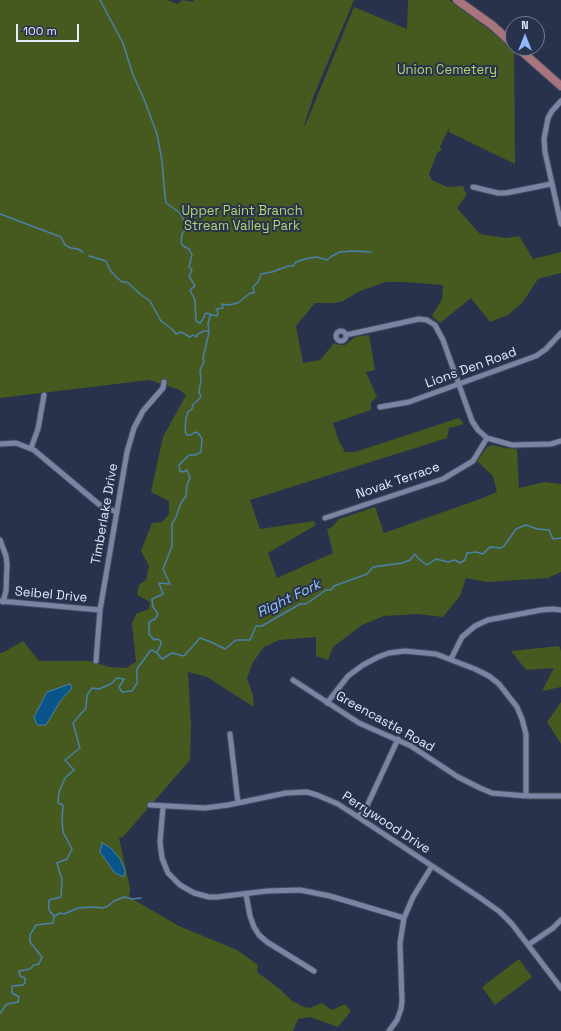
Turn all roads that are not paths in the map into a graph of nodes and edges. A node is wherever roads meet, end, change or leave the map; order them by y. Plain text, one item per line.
1 (457, 0) edge
2 (465, 1) edge
3 (505, 37) edge
4 (527, 56) edge
5 (561, 86) edge
6 (561, 101) edge
7 (551, 184) junction
8 (473, 187) dead end
9 (561, 224) edge
10 (561, 333) edge
11 (346, 335) dead end
12 (164, 382) dead end
13 (458, 385) junction
14 (44, 395) dead end
15 (380, 407) dead end
16 (487, 438) junction
17 (561, 441) edge
18 (0, 444) edge
19 (31, 448) junction
20 (117, 512) junction
21 (325, 518) dead end
22 (0, 540) edge
23 (2, 602) edge
24 (100, 610) junction
25 (561, 610) edge
26 (96, 660) dead end
27 (451, 660) junction
28 (293, 680) dead end
29 (328, 703) junction
30 (230, 734) dead end
31 (398, 739) junction
32 (526, 796) junction
33 (561, 796) edge
34 (238, 803) junction
35 (150, 805) dead end
36 (163, 807) junction
37 (358, 817) junction
38 (432, 866) junction
39 (246, 894) junction
40 (404, 918) junction
41 (561, 920) edge
42 (528, 945) junction
43 (314, 971) dead end
44 (561, 988) edge
45 (389, 1031) edge

1 - 2 main road
2 - 3 main road
4 - 5 main road
6 - 7 street
7 - 8 street
7 - 9 street
10 - 13 street, Lions Den Road
11 - 13 street
12 - 20 street, Timberlake Drive
13 - 15 street, Lions Den Road
13 - 16 street
14 - 19 street
16 - 17 street
16 - 21 street, Novak Terrace
18 - 19 street
19 - 20 street
20 - 24 street, Timberlake Drive
22 - 23 street
23 - 24 street, Seibel Drive
24 - 26 street, Timberlake Drive
25 - 27 street
27 - 29 street
27 - 32 street
28 - 29 street, Greencastle Road
29 - 31 street, Greencastle Road
30 - 34 street
31 - 32 street, Greencastle Road
31 - 37 street
32 - 33 street, Greencastle Road
34 - 36 street, Perrywood Drive
34 - 37 street, Perrywood Drive
35 - 36 street, Perrywood Drive
36 - 39 street
37 - 38 street, Perrywood Drive
38 - 40 street
38 - 42 street, Perrywood Drive
39 - 40 street
39 - 43 street
40 - 45 street
41 - 42 street
42 - 44 street, Perrywood Drive

